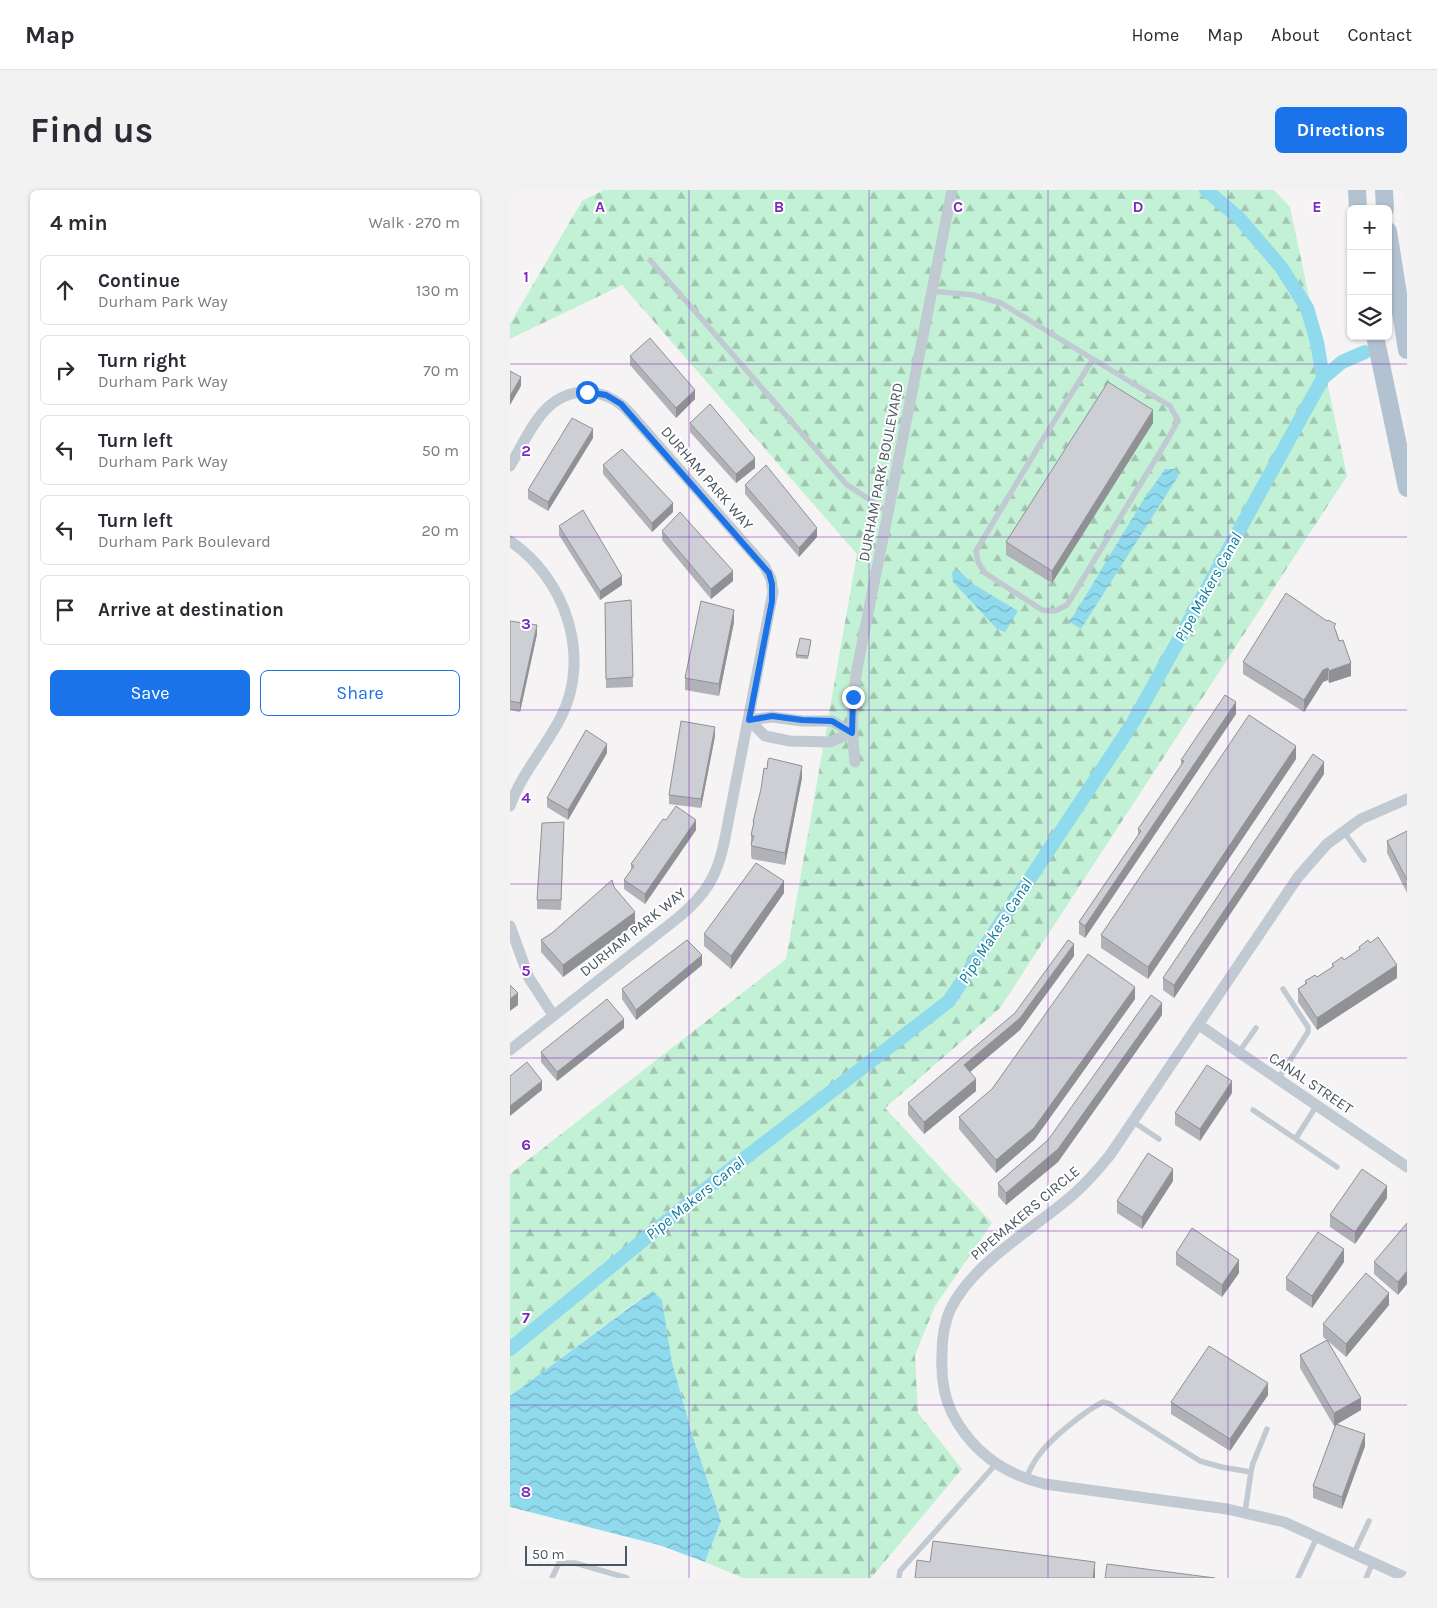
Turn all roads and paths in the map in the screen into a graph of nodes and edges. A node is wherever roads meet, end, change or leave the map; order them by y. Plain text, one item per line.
1 (952, 190) edge
2 (1357, 190) edge
3 (1384, 190) edge
4 (1358, 205) edge
5 (1385, 205) edge
6 (1391, 250) edge
7 (650, 260) dead end
8 (932, 292) junction
9 (1376, 340) edge
10 (1407, 350) edge
11 (1093, 359) junction
12 (510, 466) edge
13 (1407, 488) edge
14 (888, 512) junction
15 (510, 541) edge
16 (749, 720) junction
17 (809, 721) junction
18 (852, 733) junction
19 (808, 742) junction
20 (855, 762) dead end
21 (1407, 798) edge
22 (510, 806) edge
23 (1344, 832) junction
24 (1364, 860) dead end
25 (510, 926) edge
26 (1283, 989) dead end
27 (553, 1015) junction
28 (1199, 1025) junction
29 (1256, 1028) dead end
30 (510, 1050) edge
31 (1239, 1052) junction
32 (1278, 1079) junction
33 (1317, 1105) junction
34 (1253, 1110) dead end
35 (1132, 1121) junction
36 (1296, 1138) junction
37 (1158, 1139) dead end
38 (1337, 1166) dead end
39 (1407, 1167) edge
40 (1268, 1429) dead end
41 (996, 1464) junction
42 (1251, 1472) junction
43 (1025, 1479) junction
44 (1245, 1512) junction
45 (1369, 1521) dead end
46 (1318, 1537) junction
47 (1354, 1554) junction
48 (1373, 1562) junction
49 (552, 1578) edge
50 (627, 1578) edge
51 (899, 1578) edge
52 (1298, 1578) edge
53 (1366, 1578) edge
54 (1406, 1578) edge

1 - 8 street, DURHAM PARK BOULEVARD
2 - 4 main road
3 - 5 main road
6 - 10 main road
7 - 14 lane
8 - 11 lane
8 - 14 street, DURHAM PARK BOULEVARD
9 - 13 main road
11 - 11 lane
12 - 16 street, DURHAM PARK WAY
14 - 18 street, DURHAM PARK BOULEVARD
15 - 22 street
16 - 17 street
16 - 19 street
16 - 27 street, DURHAM PARK WAY
17 - 18 street
17 - 19 street
18 - 19 street
18 - 20 street, DURHAM PARK BOULEVARD
21 - 23 street, PIPEMAKERS CIRCLE
23 - 24 lane
23 - 28 street, PIPEMAKERS CIRCLE
25 - 27 street
26 - 32 lane
27 - 30 street, DURHAM PARK WAY
28 - 31 street, CANAL STREET
28 - 35 street, PIPEMAKERS CIRCLE
29 - 31 lane
31 - 32 street, CANAL STREET
32 - 33 street, CANAL STREET
33 - 36 lane
33 - 39 street, CANAL STREET
34 - 36 lane
35 - 37 lane
35 - 41 street, PIPEMAKERS CIRCLE
36 - 38 lane
40 - 42 lane
41 - 43 street, PIPEMAKERS CIRCLE
41 - 51 lane
42 - 43 lane
42 - 44 lane
43 - 44 street, PIPEMAKERS CIRCLE
44 - 46 street, PIPEMAKERS CIRCLE
45 - 47 lane
46 - 47 street, PIPEMAKERS CIRCLE
46 - 52 lane
47 - 48 street, PIPEMAKERS CIRCLE
48 - 53 lane
48 - 54 street, PIPEMAKERS CIRCLE
49 - 50 lane

